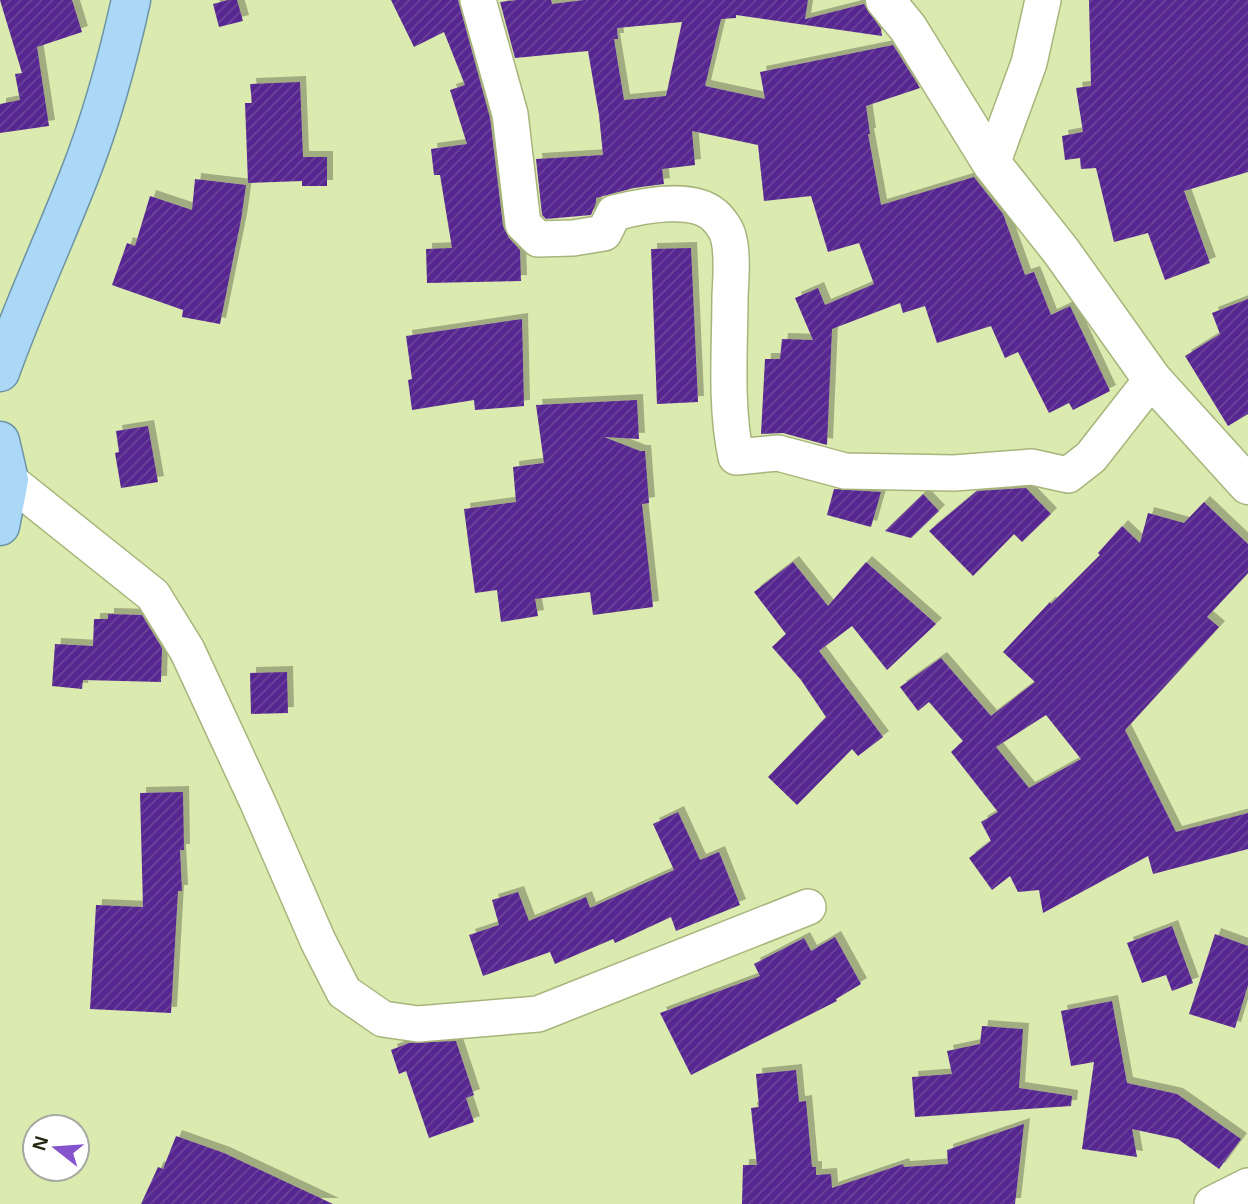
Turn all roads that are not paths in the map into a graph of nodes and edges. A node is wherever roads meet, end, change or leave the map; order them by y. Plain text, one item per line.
1 (131, 0) edge
2 (478, 0) edge
3 (885, 0) edge
4 (1043, 0) edge
5 (992, 164) junction
6 (0, 372) edge
7 (1152, 379) junction
8 (0, 441) edge
9 (9, 480) junction
10 (1248, 485) edge
11 (0, 526) edge
12 (808, 907) dead end
13 (1248, 1186) edge
14 (1212, 1204) edge

1 - 6 highway
2 - 7 street
3 - 5 street
4 - 5 street
5 - 7 street
7 - 10 street
8 - 9 highway
9 - 11 highway
9 - 12 street
13 - 14 street

